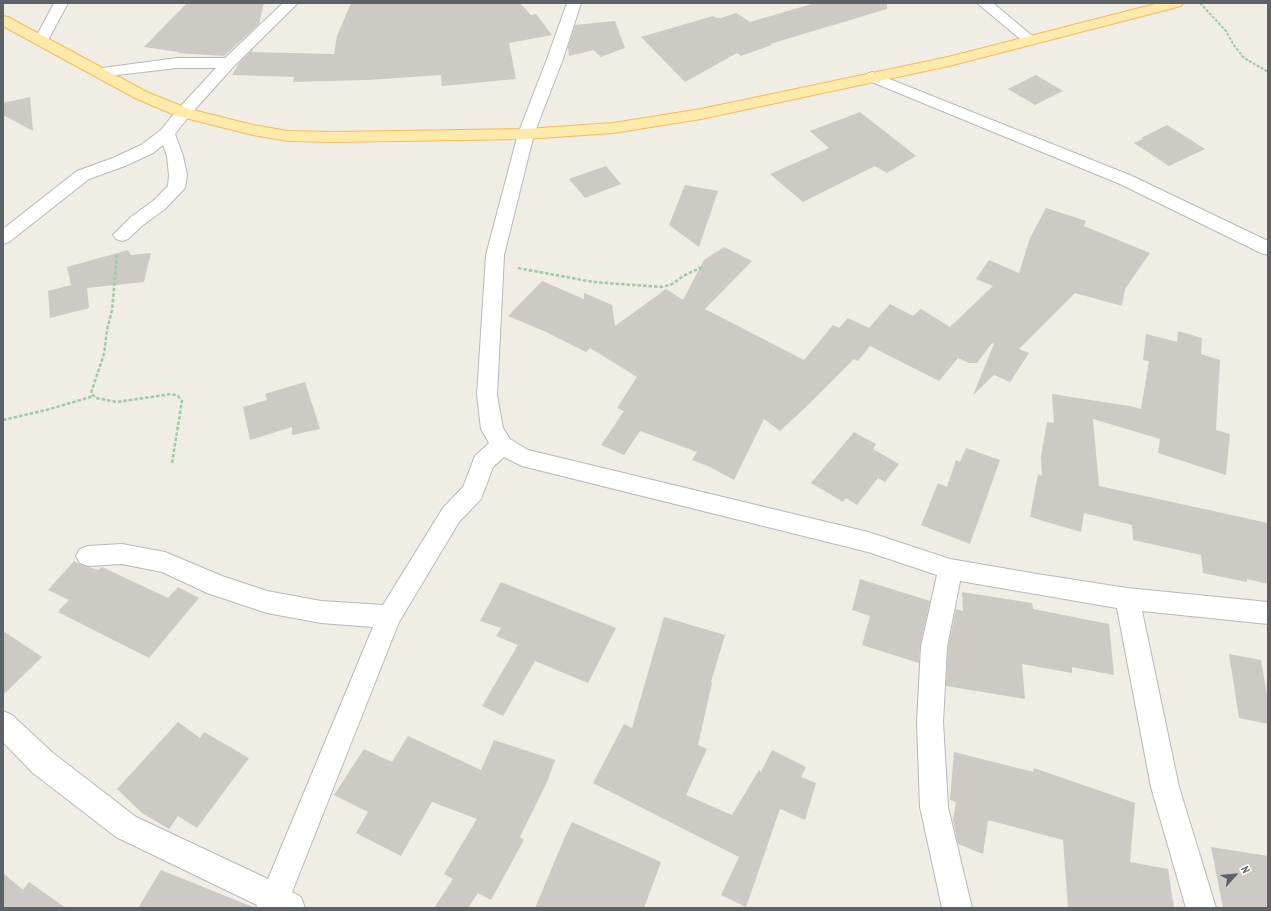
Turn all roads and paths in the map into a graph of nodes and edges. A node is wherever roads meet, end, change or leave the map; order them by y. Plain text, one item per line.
1 (61, 3) edge
2 (291, 3) edge
3 (574, 3) edge
4 (984, 3) edge
5 (1176, 3) edge
6 (1200, 3) edge
7 (3, 20) edge
8 (1030, 40) junction
9 (41, 41) junction
10 (229, 63) junction
11 (100, 72) junction
12 (1268, 72) edge
13 (872, 77) junction
14 (183, 113) junction
15 (167, 134) junction
16 (526, 134) junction
17 (122, 235) joint
18 (3, 238) edge
19 (1268, 249) edge
20 (495, 255) junction
21 (702, 267) dead end
22 (94, 396) junction
23 (3, 420) edge
24 (502, 445) junction
25 (172, 463) dead end
26 (88, 556) dead end
27 (950, 569) junction
28 (1127, 599) junction
29 (1268, 613) edge
30 (389, 617) junction
31 (3, 724) edge
32 (278, 905) edge
33 (957, 908) edge
34 (1201, 908) edge

1 - 9 street
2 - 10 street
3 - 16 street
4 - 8 street
5 - 8 main road
6 - 12 path
7 - 9 main road
8 - 13 main road
9 - 11 main road
10 - 11 street
10 - 14 street
11 - 14 main road
13 - 16 main road
13 - 19 street
14 - 15 street
14 - 16 main road
15 - 17 street
15 - 18 street
16 - 20 street
17 - 22 path
20 - 21 path
20 - 24 street
22 - 23 path
22 - 25 path
24 - 27 street
24 - 30 street
26 - 30 street
27 - 28 street
27 - 33 street
28 - 29 street
28 - 34 street
30 - 32 street
31 - 32 street

